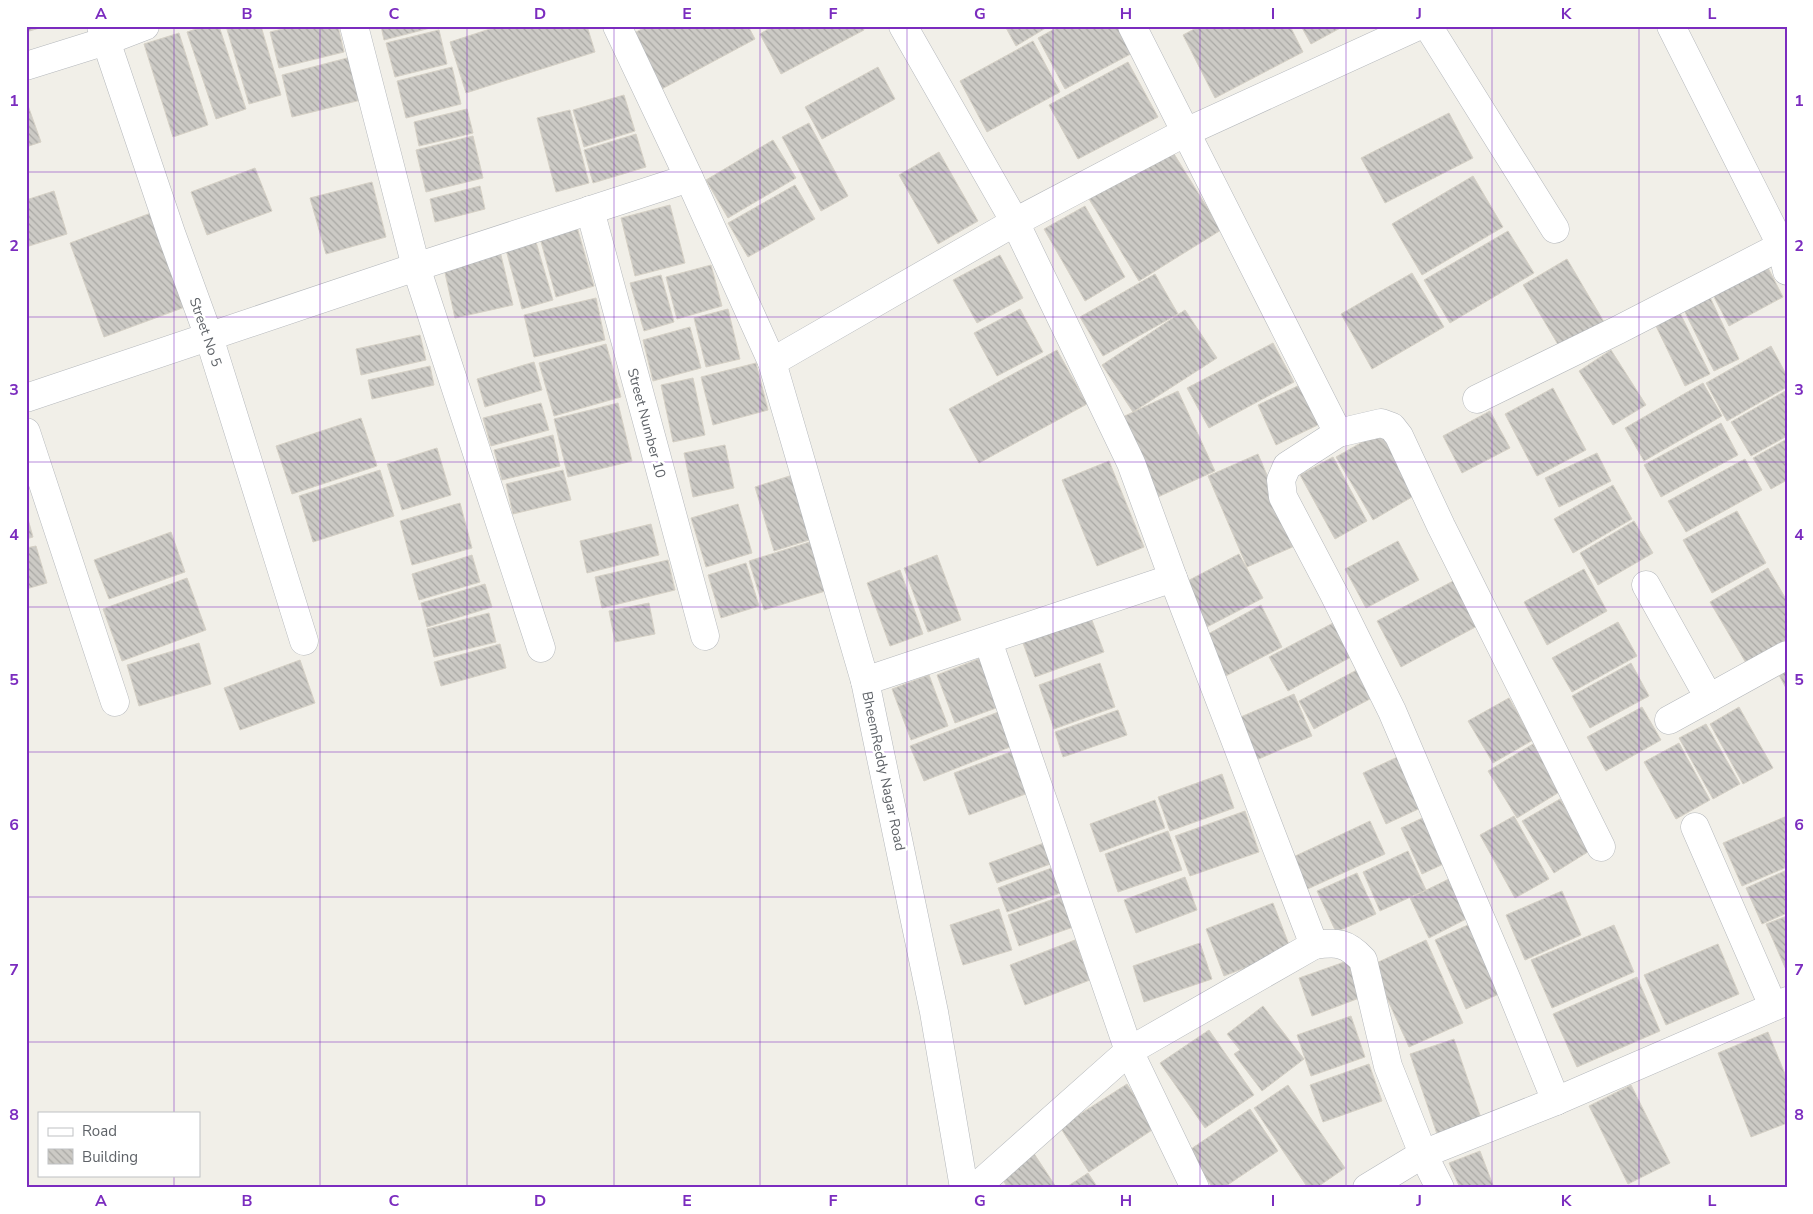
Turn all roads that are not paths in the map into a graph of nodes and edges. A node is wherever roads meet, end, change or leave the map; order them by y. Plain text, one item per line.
1 (146, 26) edge
2 (354, 26) edge
3 (617, 26) edge
4 (903, 26) edge
5 (1132, 26) edge
6 (1418, 26) edge
7 (1428, 26) edge
8 (1671, 26) edge
9 (104, 34) edge
10 (26, 66) edge
11 (1186, 132) junction
12 (689, 178) junction
13 (590, 210) junction
14 (1015, 222) junction
15 (1555, 229) dead end
16 (1784, 244) edge
17 (416, 267) junction
18 (1787, 271) edge
19 (209, 337) junction
20 (772, 362) junction
21 (26, 398) edge
22 (1477, 400) dead end
23 (26, 432) edge
24 (1338, 433) junction
25 (1173, 578) junction
26 (1646, 585) dead end
27 (705, 636) dead end
28 (304, 641) dead end
29 (988, 641) junction
30 (541, 648) dead end
31 (1787, 655) edge
32 (865, 681) junction
33 (1709, 698) junction
34 (115, 702) dead end
35 (1669, 720) dead end
36 (1695, 827) dead end
37 (1601, 847) dead end
38 (1314, 945) junction
39 (1780, 1004) edge
40 (1129, 1051) junction
41 (1556, 1101) junction
42 (1423, 1154) junction
43 (964, 1188) edge
44 (974, 1188) edge
45 (1195, 1188) edge
46 (1367, 1188) edge
47 (1440, 1188) edge

1 - 9 street
2 - 17 street
3 - 12 street, BheemReddy Nagar Road
4 - 14 street
5 - 11 street
6 - 11 street
7 - 15 street
8 - 16 street
9 - 10 street
9 - 19 street, Street No 5
11 - 14 street
11 - 24 street
12 - 13 street
12 - 20 street, BheemReddy Nagar Road
13 - 17 street
13 - 27 street, Street Number 10
14 - 20 street
14 - 25 street
16 - 18 street
16 - 22 street
17 - 19 street
17 - 30 street
19 - 21 street
19 - 28 street, Street No 5
20 - 32 street, BheemReddy Nagar Road
23 - 34 street
24 - 37 street
24 - 41 street
25 - 29 street
25 - 38 street
26 - 33 street
29 - 32 street
29 - 40 street
31 - 33 street
32 - 43 street, BheemReddy Nagar Road
33 - 35 street
36 - 39 street
38 - 40 street
38 - 42 street
39 - 41 street
40 - 44 street
40 - 45 street
41 - 42 street
42 - 46 street
42 - 47 street

